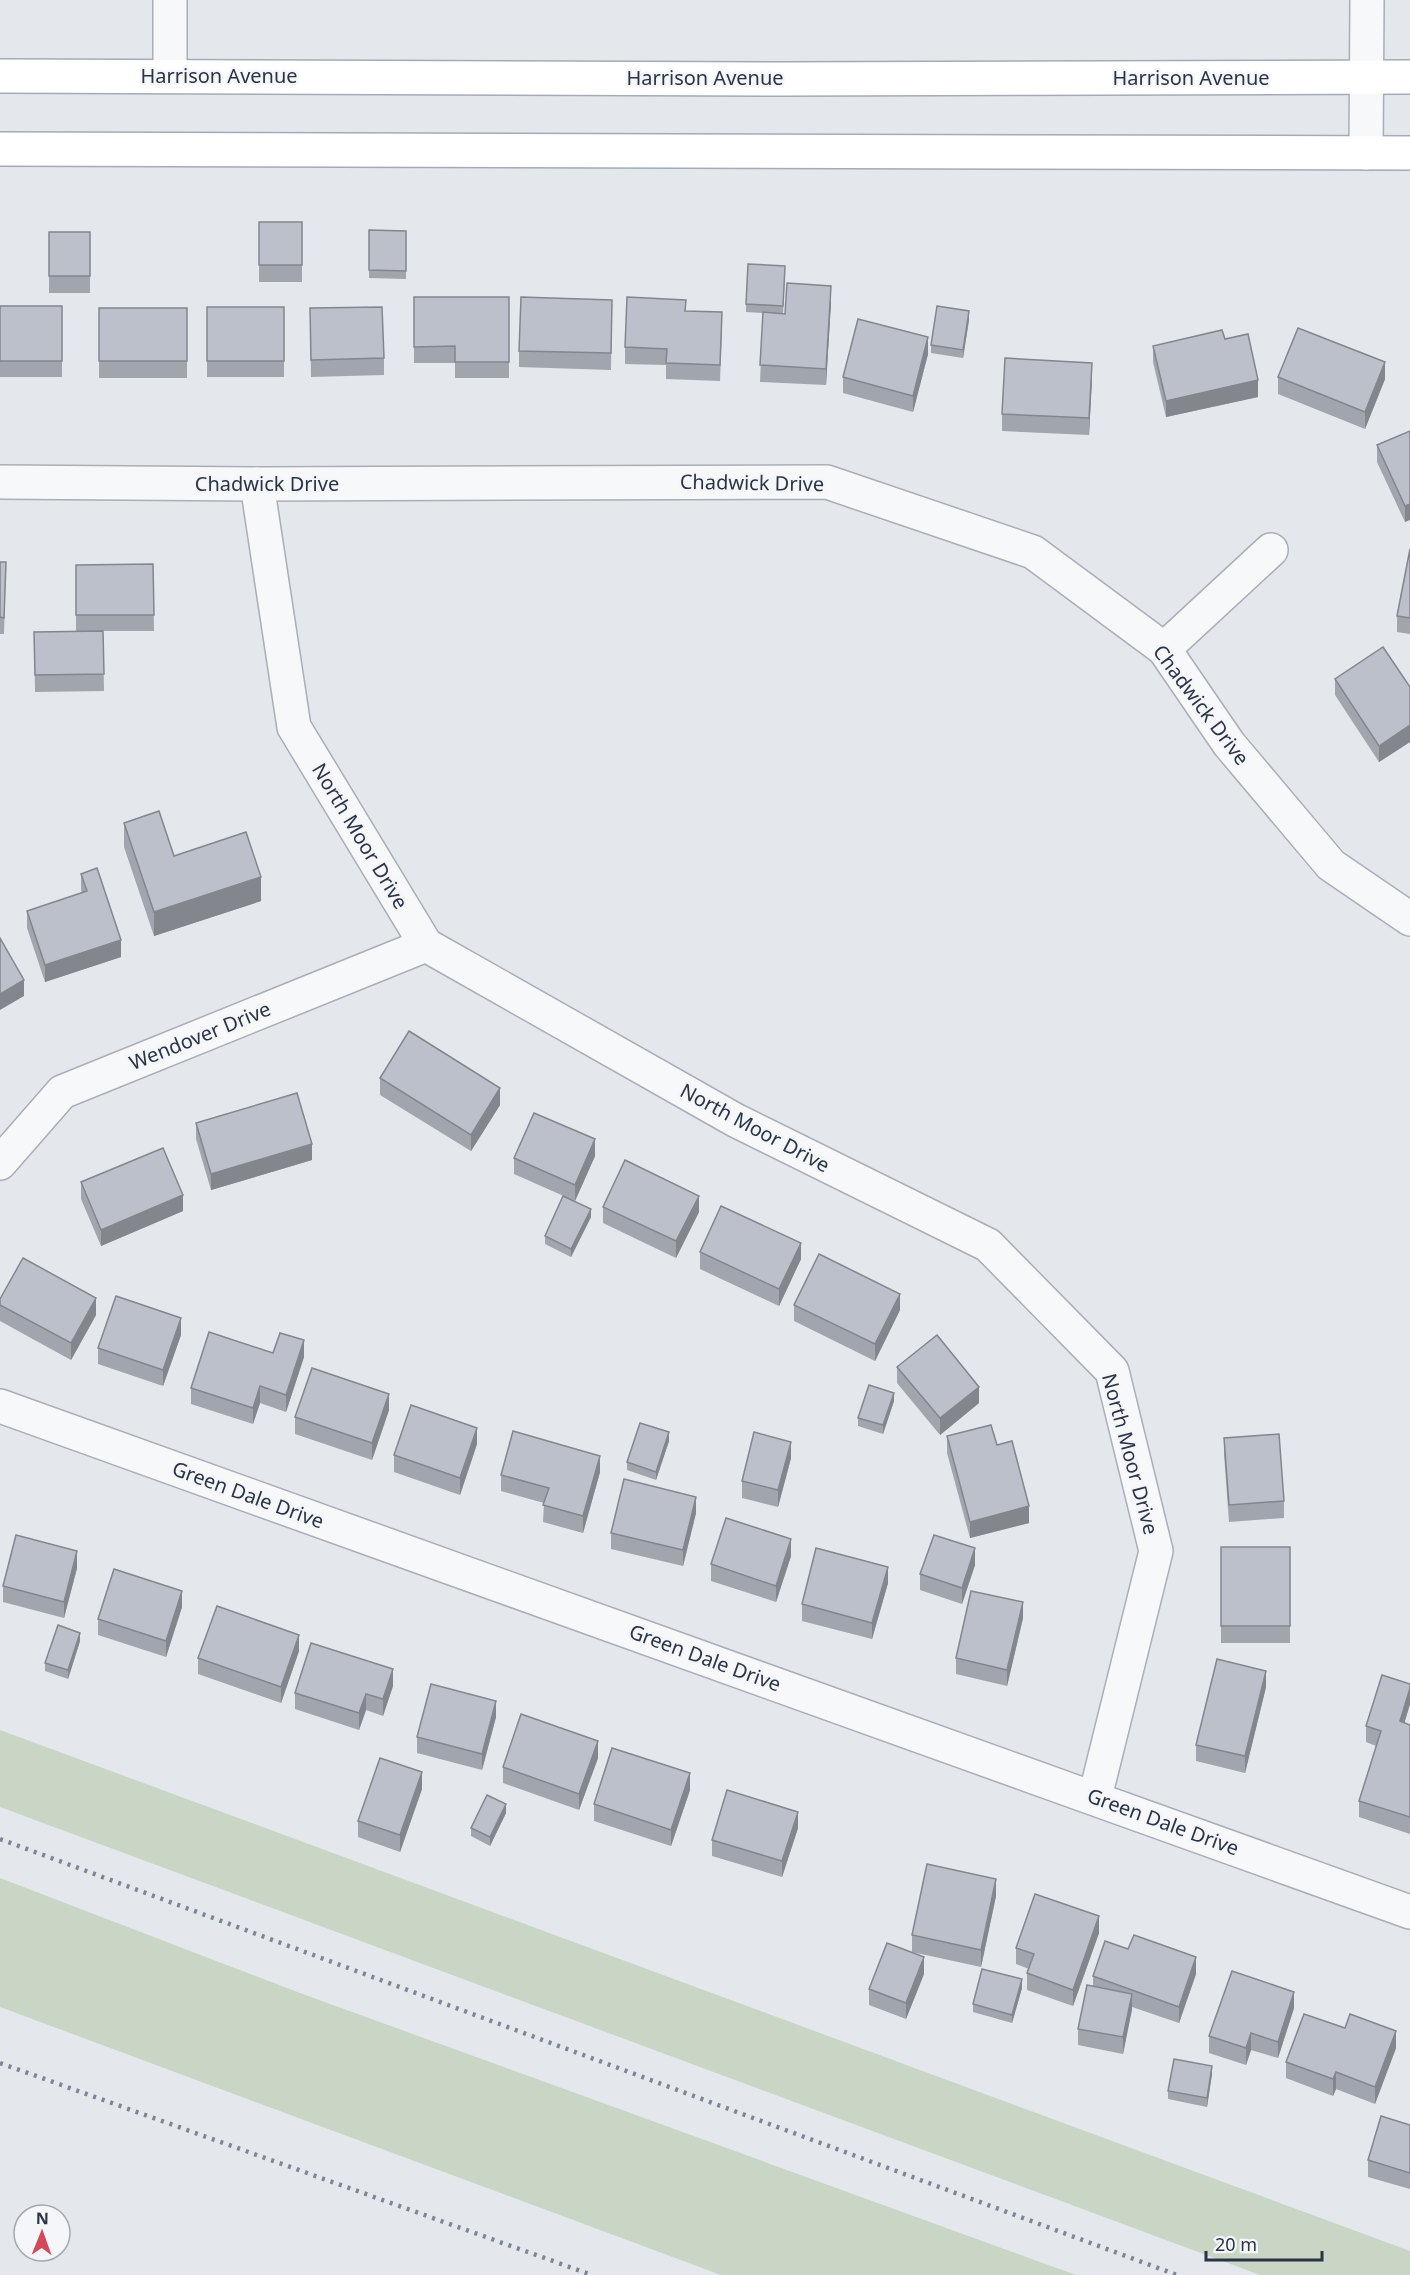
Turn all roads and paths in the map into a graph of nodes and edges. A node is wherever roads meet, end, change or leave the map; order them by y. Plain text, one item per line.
1 (170, 0) edge
2 (1367, 0) edge
3 (170, 75) junction
4 (0, 76) edge
5 (1410, 77) edge
6 (1366, 78) junction
7 (0, 148) edge
8 (1366, 153) junction
9 (1410, 153) edge
10 (0, 482) edge
11 (257, 484) junction
12 (1271, 550) dead end
13 (1164, 649) junction
14 (1410, 919) edge
15 (426, 945) junction
16 (0, 1164) edge
17 (0, 1406) edge
18 (1095, 1797) junction
19 (1410, 1912) edge

1 - 3 street
2 - 6 street
3 - 4 main road, Harrison Avenue
3 - 6 main road, Harrison Avenue
5 - 6 main road, Harrison Avenue
6 - 8 street
7 - 8 main road
8 - 9 main road
10 - 11 street, Chadwick Drive
11 - 13 street, Chadwick Drive
11 - 15 street, North Moor Drive
12 - 13 street
13 - 14 street, Chadwick Drive
15 - 16 street, Wendover Drive
15 - 18 street, North Moor Drive
17 - 18 street, Green Dale Drive
18 - 19 street, Green Dale Drive

